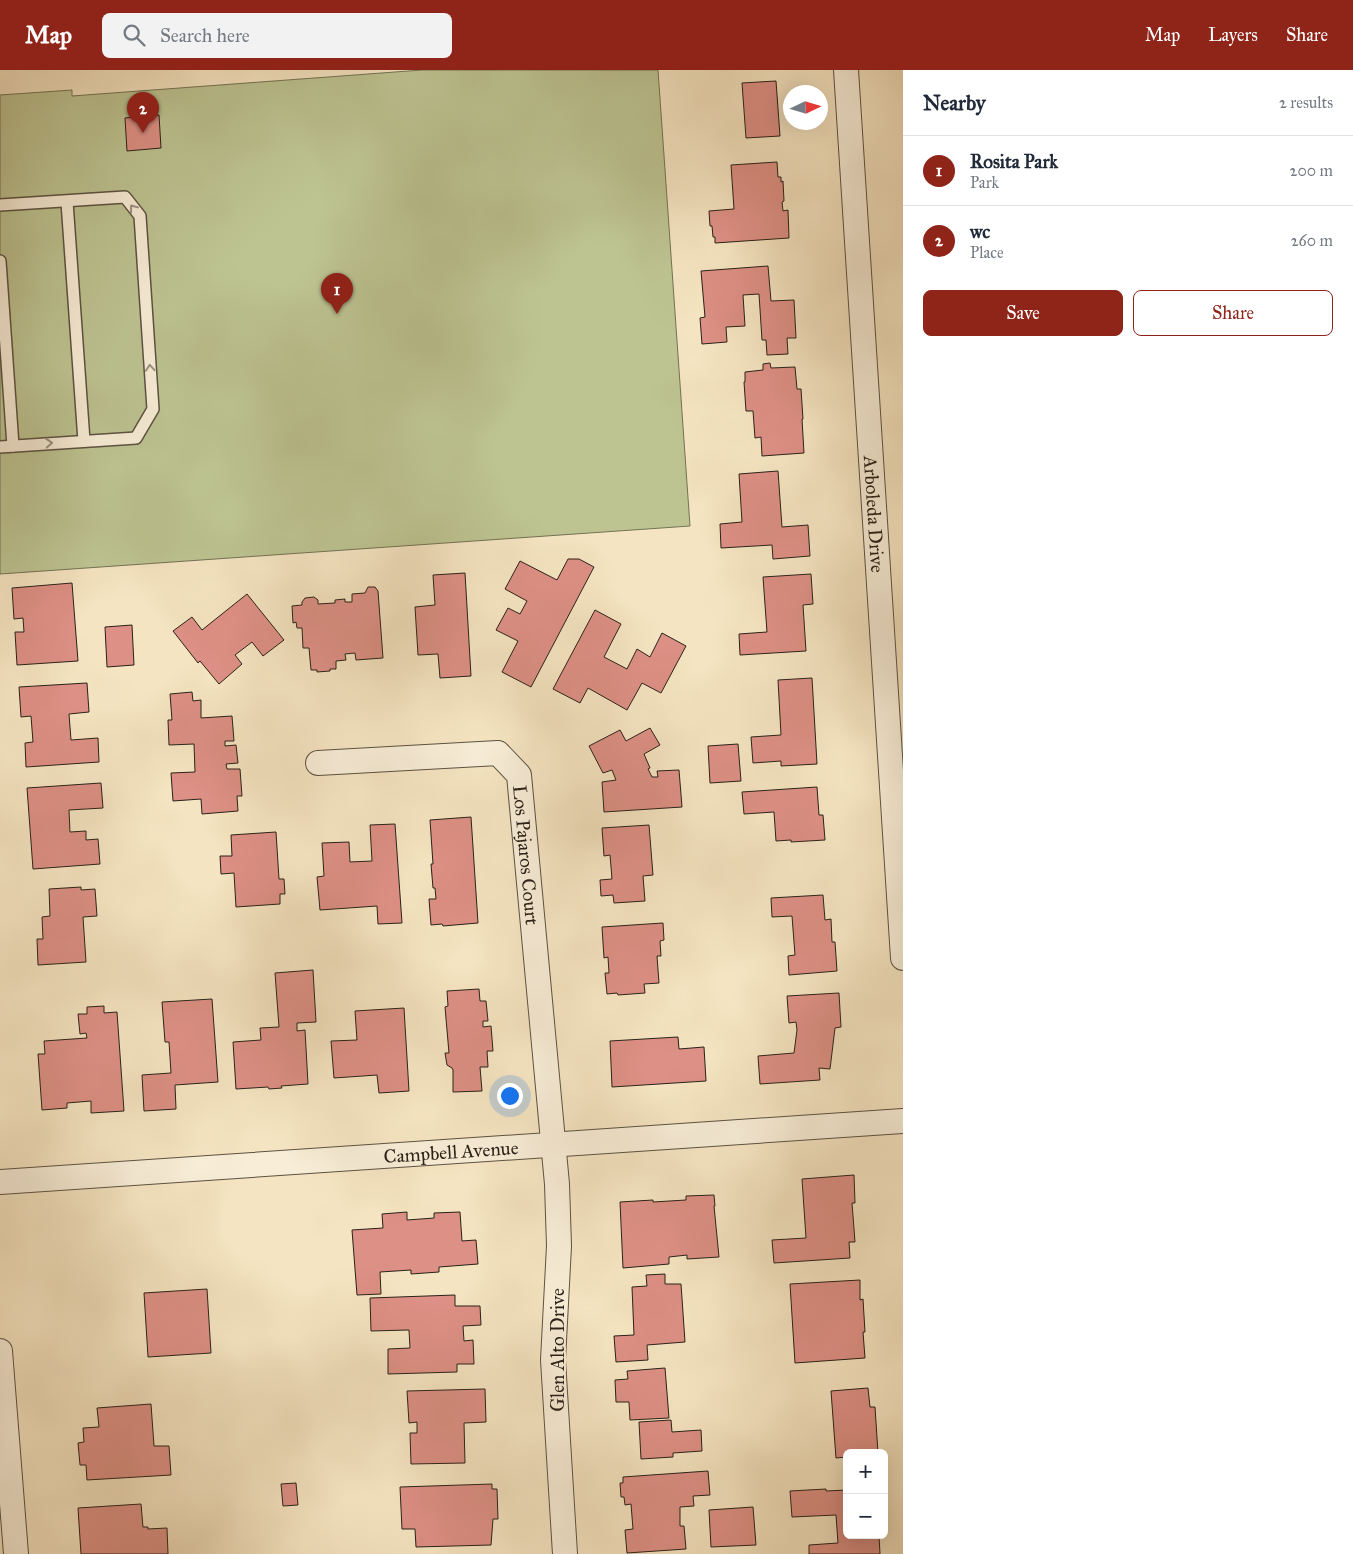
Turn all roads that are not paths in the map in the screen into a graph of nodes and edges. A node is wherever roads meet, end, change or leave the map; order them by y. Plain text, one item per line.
1 (846, 70) edge
2 (67, 202) junction
3 (0, 205) edge
4 (0, 261) edge
5 (84, 441) junction
6 (12, 446) junction
7 (0, 447) edge
8 (318, 763) dead end
9 (903, 958) edge
10 (903, 1121) edge
11 (554, 1145) junction
12 (0, 1182) edge
13 (0, 1351) edge
14 (6, 1514) edge
15 (16, 1554) edge
16 (565, 1554) edge

1 - 9 street, Arboleda Drive
2 - 3 lane
2 - 5 lane
5 -> 2 lane
4 - 6 lane
6 -> 5 lane
6 - 7 lane
8 - 11 street, Los Pajaros Court
10 - 11 street, Campbell Avenue
11 - 12 street, Campbell Avenue
11 - 16 street, Glen Alto Drive
13 - 14 street
14 - 15 street

